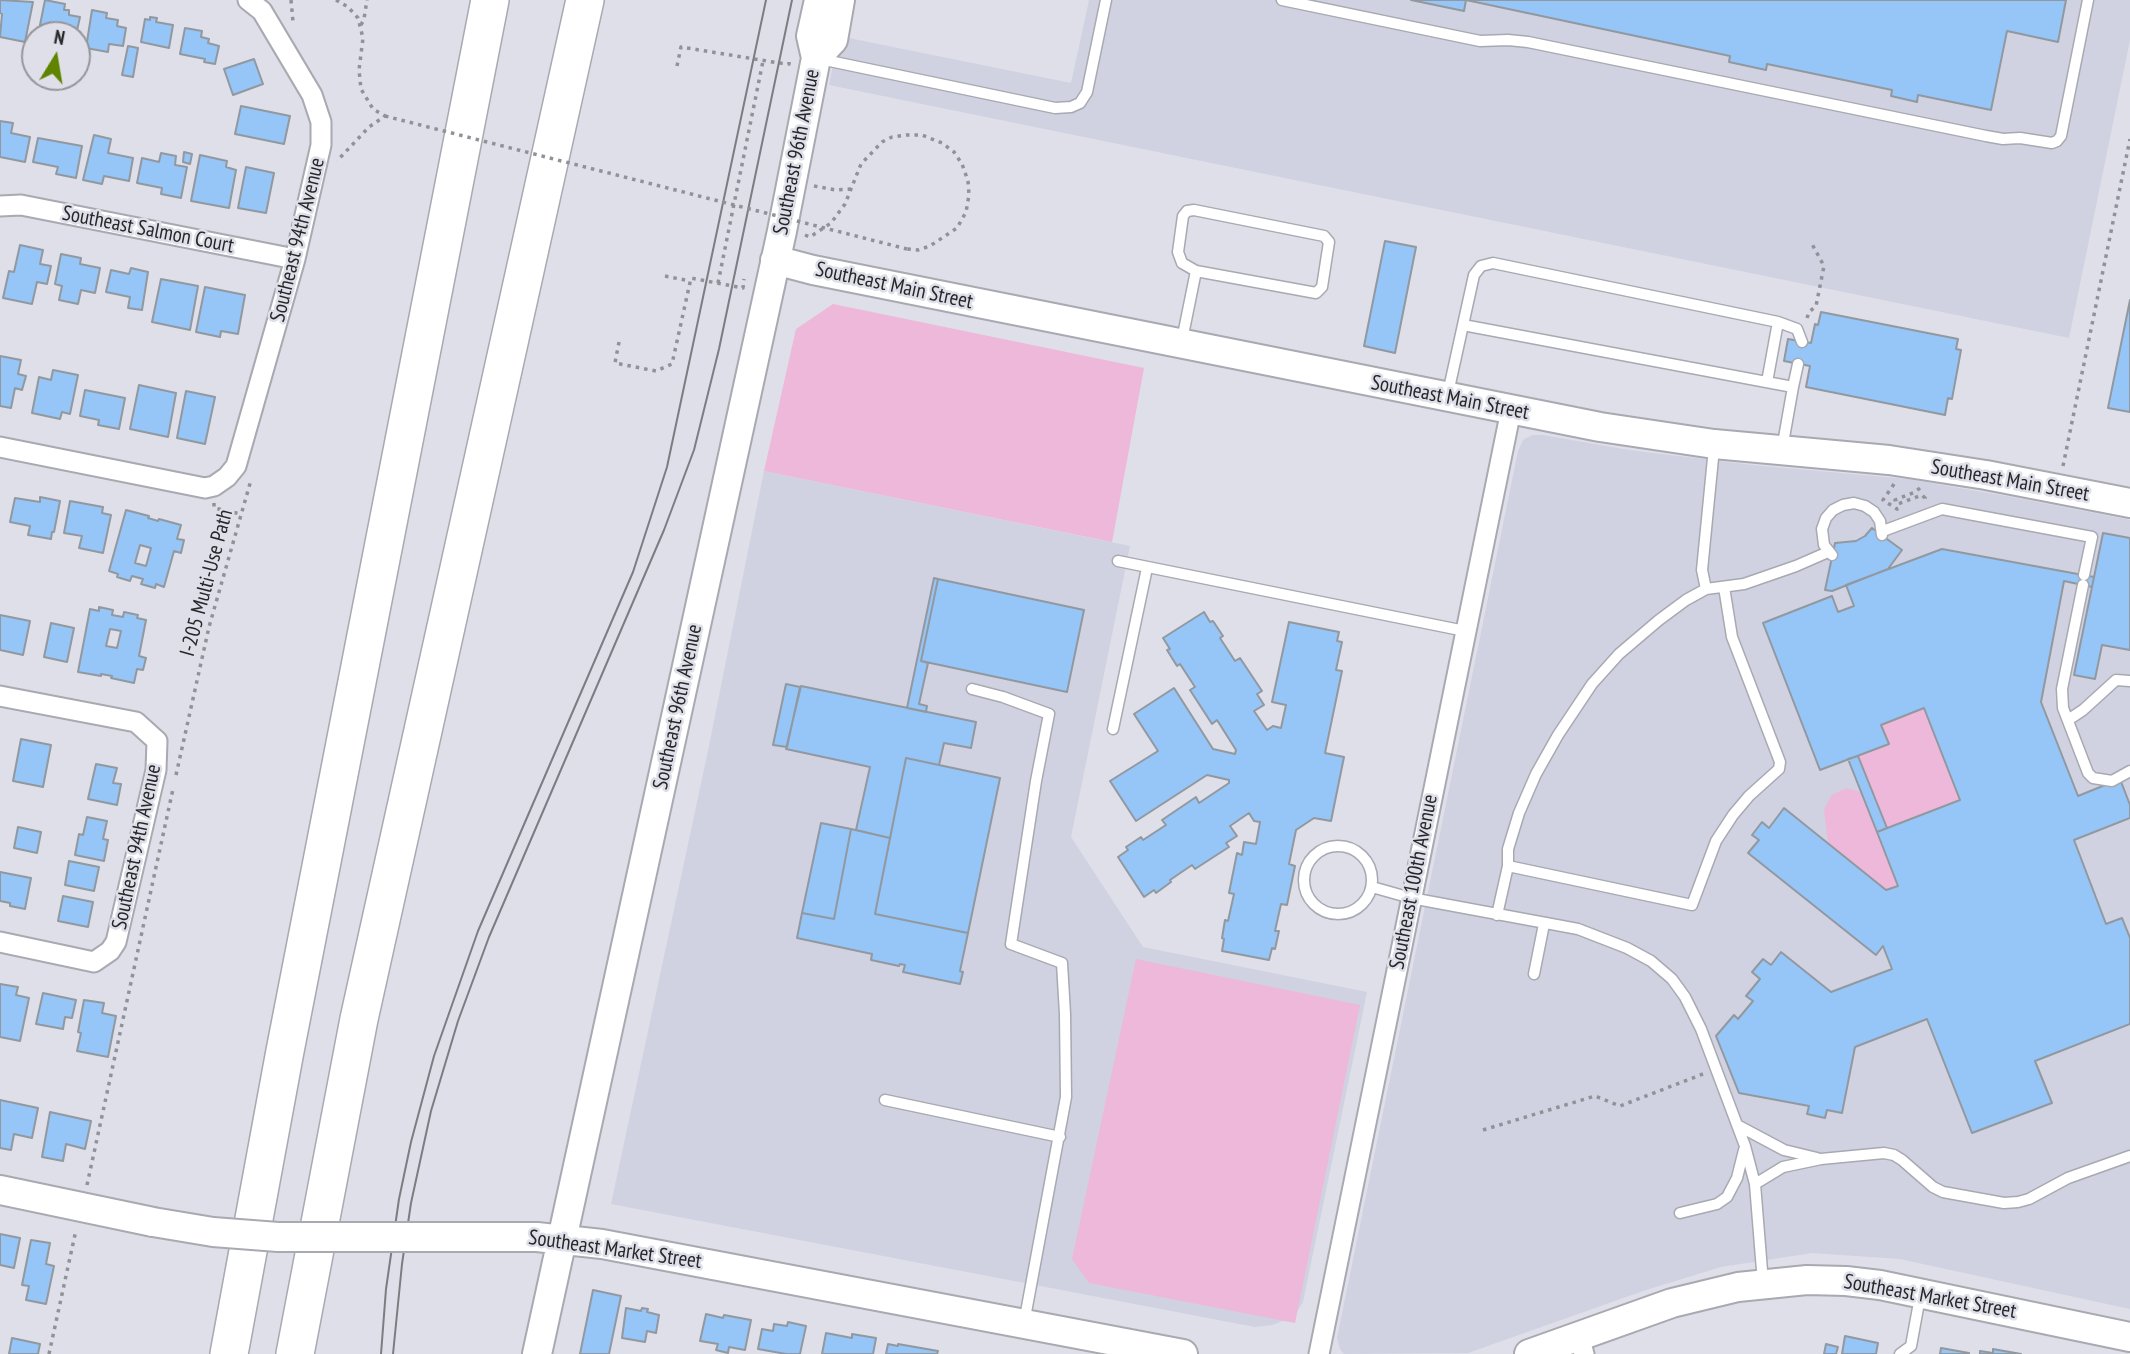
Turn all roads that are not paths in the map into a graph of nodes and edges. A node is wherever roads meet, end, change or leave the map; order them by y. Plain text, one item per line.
1 (248, 0) edge
2 (490, 0) edge
3 (585, 0) edge
4 (819, 0) edge
5 (840, 0) edge
6 (1107, 0) edge
7 (1282, 0) edge
8 (2088, 0) edge
9 (804, 55) junction
10 (0, 206) edge
11 (295, 259) junction
12 (775, 260) junction
13 (1196, 271) junction
14 (1777, 322) junction
15 (1463, 326) junction
16 (1802, 342) dead end
17 (1181, 344) junction
18 (1798, 364) dead end
19 (1766, 382) junction
20 (1793, 387) junction
21 (1447, 397) junction
22 (1511, 410) junction
23 (1714, 444) junction
24 (0, 447) edge
25 (1782, 450) junction
26 (2130, 503) edge
27 (1118, 561) dead end
28 (1147, 568) junction
29 (1724, 587) junction
30 (1706, 589) junction
31 (1465, 631) junction
32 (2130, 681) edge
33 (972, 689) dead end
34 (0, 696) edge
35 (2068, 720) junction
36 (1113, 729) dead end
37 (2130, 771) edge
38 (1508, 866) junction
39 (1372, 887) junction
40 (1411, 898) junction
41 (1497, 915) junction
42 (1544, 923) junction
43 (0, 942) edge
44 (1534, 974) dead end
45 (884, 1100) dead end
46 (1737, 1125) junction
47 (1060, 1137) junction
48 (1745, 1146) junction
49 (2130, 1156) edge
50 (1821, 1159) junction
51 (1755, 1184) junction
52 (0, 1190) edge
53 (1680, 1213) dead end
54 (562, 1238) junction
55 (1763, 1283) junction
56 (1921, 1293) junction
57 (1024, 1324) junction
58 (2130, 1337) edge
59 (1582, 1346) edge
60 (229, 1354) edge
61 (295, 1354) edge
62 (537, 1354) edge
63 (1183, 1354) edge
64 (1319, 1354) edge
65 (1529, 1354) edge
66 (1900, 1354) edge

1 - 11 street, Southeast 94th Avenue
2 - 60 highway
3 - 61 highway
4 - 9 street, Southeast 96th Avenue
5 - 9 street, Southeast 96th Avenue
6 - 9 lane
7 - 8 lane
9 - 12 street, Southeast 96th Avenue
10 - 11 street, Southeast Salmon Court
11 - 24 street, Southeast 94th Avenue
12 - 17 street, Southeast Main Street
12 - 54 street, Southeast 96th Avenue
13 - 13 lane
13 - 17 lane
14 - 15 lane
14 - 16 lane
14 - 19 lane
15 - 19 lane
15 - 21 lane
17 - 21 street, Southeast Main Street
18 - 20 lane
19 - 20 lane
20 - 25 lane
21 - 22 street, Southeast Main Street
22 - 23 street, Southeast Main Street
22 - 31 street, Southeast 100th Avenue
23 - 25 street, Southeast Main Street
23 - 30 lane
25 - 26 street, Southeast Main Street
27 - 28 lane
28 - 31 lane
28 - 36 lane
29 - 30 lane
29 - 35 lane
29 - 38 lane
30 - 38 lane
31 - 40 street, Southeast 100th Avenue
32 - 35 lane
33 - 47 lane
34 - 43 street, Southeast 94th Avenue
35 - 37 lane
38 - 41 lane
39 - 39 lane
39 - 40 lane
40 - 41 lane
40 - 64 street, Southeast 100th Avenue
41 - 42 lane
42 - 44 lane
42 - 46 lane
45 - 47 lane
46 - 48 lane
46 - 50 lane
47 - 57 lane
48 - 51 lane
48 - 53 lane
49 - 50 lane
50 - 51 lane
51 - 55 lane
52 - 54 street, Southeast Market Street, bridge
54 - 57 street, Southeast Market Street
54 - 62 street, Southeast 96th Avenue
55 - 56 street, Southeast Market Street
55 - 59 street, Southeast Market Street
56 - 58 street, Southeast Market Street
56 - 66 lane
57 - 63 street, Southeast Market Street
59 - 65 street, Southeast Market Street

